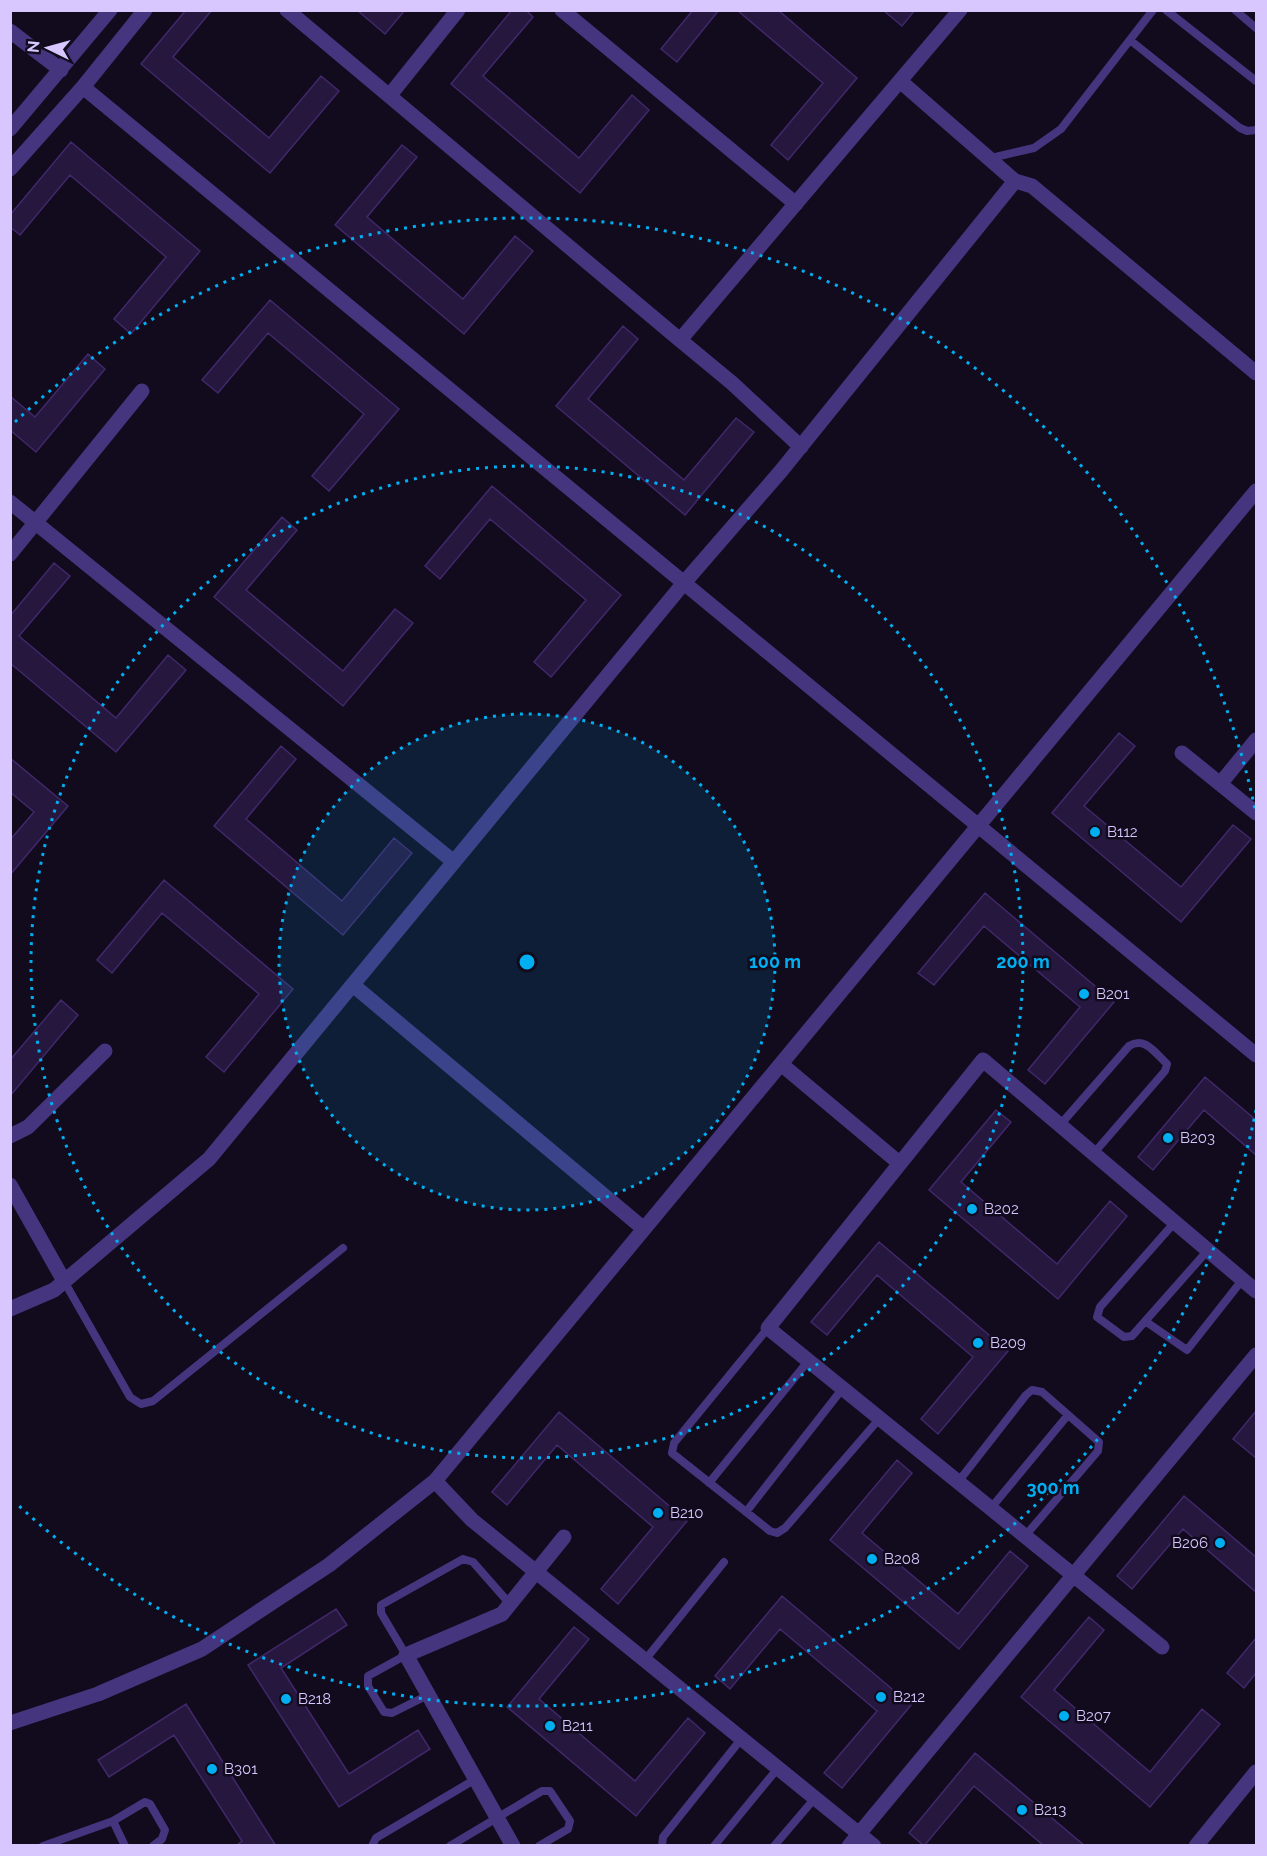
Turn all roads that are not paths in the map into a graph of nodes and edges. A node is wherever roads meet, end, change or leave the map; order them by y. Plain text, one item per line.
1 (110, 10) edge
2 (145, 10) edge
3 (287, 10) edge
4 (458, 10) edge
5 (562, 10) edge
6 (960, 10) edge
7 (1153, 10) edge
8 (1166, 10) edge
9 (1235, 10) edge
10 (1257, 28) edge
11 (10, 31) edge
12 (1130, 40) junction
13 (61, 70) junction
14 (900, 81) junction
15 (1257, 81) edge
16 (83, 87) junction
17 (390, 95) junction
18 (10, 129) edge
19 (1257, 130) edge
20 (990, 159) junction
21 (10, 169) edge
22 (1015, 181) junction
23 (796, 204) junction
24 (680, 340) junction
25 (1257, 373) edge
26 (142, 391) dead end
27 (801, 447) junction
28 (1257, 491) edge
29 (10, 502) edge
30 (36, 523) junction
31 (10, 554) edge
32 (683, 584) junction
33 (1257, 740) edge
34 (1182, 753) dead end
35 (1220, 784) junction
36 (1257, 813) edge
37 (978, 827) junction
38 (454, 862) junction
39 (353, 985) junction
40 (105, 1051) dead end
41 (1257, 1055) edge
42 (781, 1064) junction
43 (1060, 1125) junction
44 (10, 1136) edge
45 (1094, 1153) junction
46 (898, 1162) junction
47 (10, 1185) edge
48 (1175, 1222) junction
49 (644, 1229) junction
50 (343, 1248) dead end
51 (1208, 1250) junction
52 (1243, 1279) junction
53 (64, 1281) junction
54 (1257, 1291) edge
55 (10, 1309) edge
56 (1145, 1322) junction
57 (768, 1328) junction
58 (1257, 1355) edge
59 (809, 1360) junction
60 (843, 1388) junction
61 (1068, 1415) junction
62 (880, 1418) junction
63 (435, 1481) junction
64 (958, 1482) junction
65 (709, 1483) junction
66 (991, 1508) junction
67 (746, 1512) junction
68 (1025, 1536) junction
69 (564, 1537) dead end
70 (724, 1562) dead end
71 (536, 1572) junction
72 (1074, 1575) junction
73 (510, 1604) junction
74 (1162, 1647) dead end
75 (406, 1655) junction
76 (645, 1660) junction
77 (428, 1695) junction
78 (10, 1723) edge
79 (742, 1738) junction
80 (778, 1768) junction
81 (1257, 1772) edge
82 (474, 1779) junction
83 (815, 1797) junction
84 (497, 1819) junction
85 (113, 1821) junction
86 (854, 1840) edge
87 (43, 1845) edge
88 (125, 1845) edge
89 (153, 1845) edge
90 (372, 1845) edge
91 (450, 1845) edge
92 (513, 1845) edge
93 (539, 1845) edge
94 (662, 1845) edge
95 (714, 1845) edge
96 (774, 1845) edge
97 (874, 1845) edge
98 (1196, 1845) edge

1 - 13 street
2 - 16 street
3 - 17 street
4 - 17 street
5 - 23 street
6 - 14 street
7 - 12 lane
8 - 15 lane
9 - 10 lane
11 - 13 street
12 - 19 lane
12 - 20 lane
13 - 18 street
14 - 20 street
14 - 23 street
16 - 21 street
16 - 32 street
17 - 24 street
20 - 22 street
22 - 25 street
22 - 27 street
23 - 24 street
24 - 27 street
26 - 30 street
27 - 32 street
28 - 37 street
29 - 30 street
30 - 31 street
30 - 38 street
32 - 37 street
32 - 38 street
33 - 35 street
34 - 35 street
35 - 36 street
37 - 41 street
37 - 42 street
38 - 39 street
39 - 49 street
39 - 53 street
40 - 44 street
42 - 46 street
42 - 49 street
43 - 45 street
43 - 45 lane
43 - 46 street
45 - 48 street
46 - 57 street
47 - 53 street
48 - 51 street
48 - 56 lane
49 - 63 street
50 - 53 lane
51 - 52 street
51 - 56 lane
52 - 54 street
52 - 56 lane
53 - 55 street
57 - 59 street
57 - 65 lane
58 - 72 street
59 - 60 street
59 - 65 lane
60 - 62 street
60 - 67 lane
61 - 64 lane
61 - 66 lane
61 - 68 lane
62 - 64 street
62 - 67 lane
63 - 71 street
63 - 78 street
64 - 66 street
65 - 67 lane
66 - 68 street
68 - 72 street
69 - 71 street
70 - 76 lane
71 - 73 street
71 - 76 street
72 - 74 street
72 - 86 street
73 - 75 street
73 - 75 lane
75 - 77 street
75 - 77 lane
76 - 79 street
77 - 82 street
79 - 80 street
79 - 94 lane
80 - 83 street
80 - 95 lane
81 - 98 street
82 - 84 street
82 - 90 lane
83 - 86 street
83 - 96 lane
84 - 91 lane
84 - 92 street
84 - 93 lane
85 - 87 lane
85 - 88 lane
85 - 89 lane
86 - 97 street

